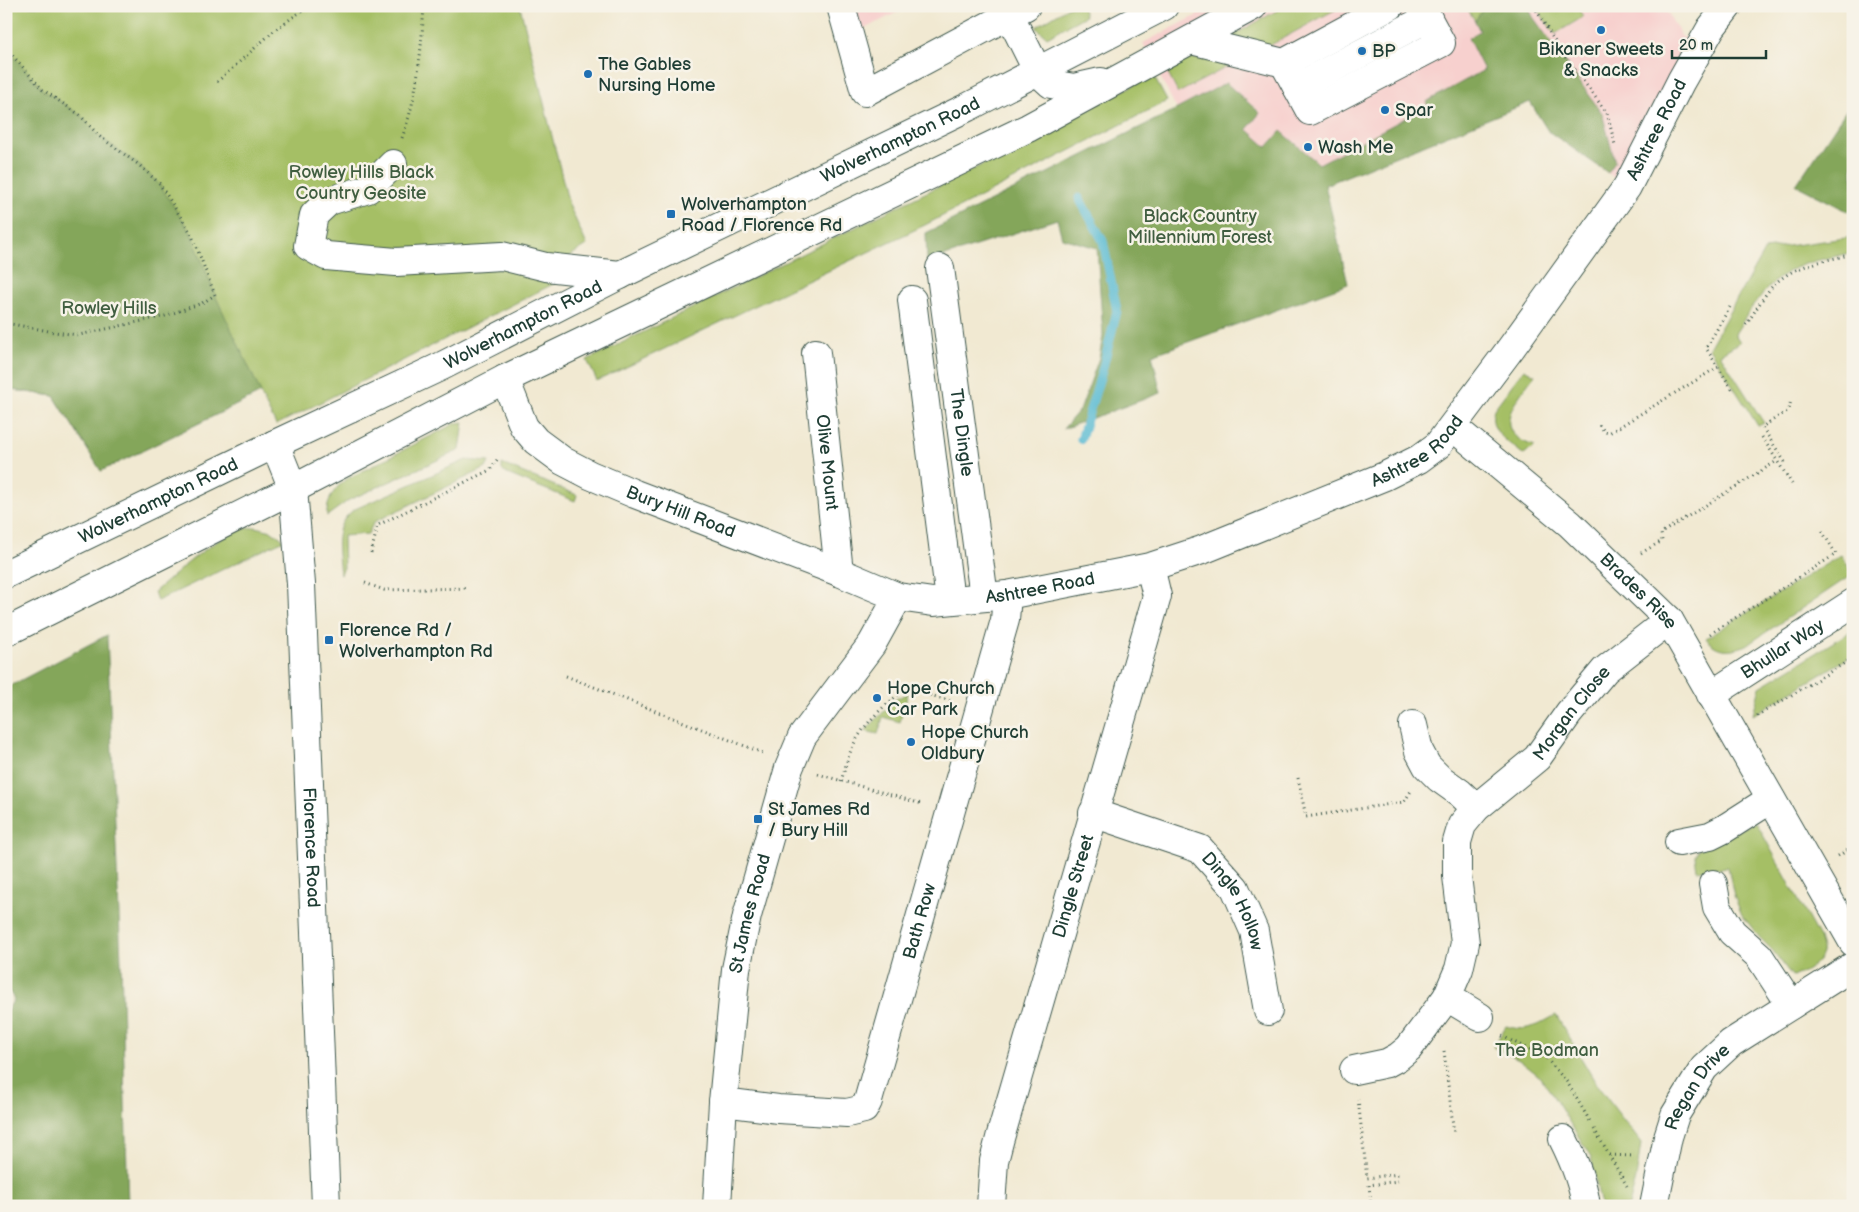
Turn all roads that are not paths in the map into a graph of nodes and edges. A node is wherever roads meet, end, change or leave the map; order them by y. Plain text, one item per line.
1 (841, 6) edge
2 (1164, 6) edge
3 (1253, 6) edge
4 (1390, 6) edge
5 (1728, 6) edge
6 (1013, 9) edge
7 (1424, 12) edge
8 (1190, 40) junction
9 (1284, 63) junction
10 (1038, 72) junction
11 (1122, 77) junction
12 (1028, 128) junction
13 (393, 164) road end
14 (940, 268) dead end
15 (620, 276) junction
16 (912, 300) dead end
17 (488, 342) junction
18 (816, 353) dead end
19 (505, 379) junction
20 (1453, 427) junction
21 (275, 444) junction
22 (293, 490) junction
23 (1150, 567) junction
24 (839, 572) junction
25 (6, 574) edge
26 (996, 596) junction
27 (898, 597) junction
28 (950, 600) junction
29 (1853, 603) edge
30 (1668, 620) junction
31 (6, 632) edge
32 (1711, 695) junction
33 (1412, 725) dead end
34 (1771, 799) junction
35 (1476, 808) junction
36 (1093, 813) junction
37 (1679, 842) dead end
38 (1713, 884) dead end
39 (1853, 942) edge
40 (1853, 966) edge
41 (1447, 997) junction
42 (1791, 1005) junction
43 (1268, 1011) dead end
44 (1488, 1024) road end
45 (1354, 1070) road end
46 (723, 1102) junction
47 (1563, 1139) dead end
48 (1643, 1200) edge
49 (326, 1206) edge
50 (717, 1206) edge
51 (991, 1206) edge
52 (1586, 1206) edge

1 - 6 main road
2 - 10 main road, Wolverhampton Road
3 - 8 main road
4 - 9 main road
5 - 20 main road, Ashtree Road
6 - 10 main road
7 - 9 main road
8 - 9 main road
8 - 11 main road
10 - 11 main road
10 - 12 main road
10 - 15 main road, Wolverhampton Road
11 - 12 main road
12 - 19 main road
13 - 15 main road
14 - 26 main road, The Dingle
15 - 17 main road, Wolverhampton Road
16 - 28 main road
17 - 19 main road, Bury Hill Road
17 - 21 main road, Wolverhampton Road
18 - 24 main road, Olive Mount
19 - 22 main road
19 - 24 main road, Bury Hill Road
20 - 23 main road, Ashtree Road
20 - 30 main road, Brades Rise
21 - 22 main road, Florence Road
21 - 25 main road, Wolverhampton Road
22 - 31 main road
22 - 49 main road, Florence Road
23 - 26 main road, Ashtree Road
23 - 36 main road, Dingle Street
24 - 27 main road, Bury Hill Road
26 - 28 main road, Ashtree Road
26 - 46 main road, Bath Row
27 - 28 main road, Ashtree Road
27 - 46 main road, St James Road
29 - 32 main road, Bhullar Way
30 - 32 main road, Brades Rise
30 - 35 main road, Morgan Close
32 - 34 main road, Brades Rise
33 - 35 main road
34 - 37 main road
34 - 39 main road, Brades Rise
35 - 41 main road, Morgan Close
36 - 43 main road, Dingle Hollow
36 - 51 main road, Dingle Street
38 - 42 main road
40 - 42 main road, Regan Drive
41 - 44 main road
41 - 45 main road, Morgan Close
42 - 48 main road, Regan Drive
46 - 50 main road, St James Road
47 - 52 main road

